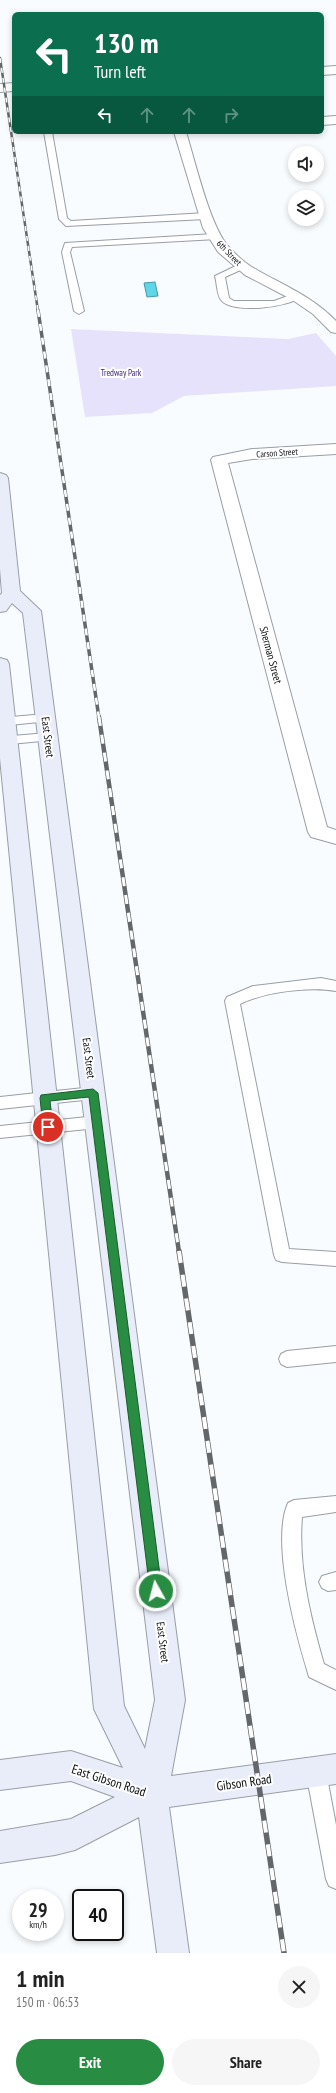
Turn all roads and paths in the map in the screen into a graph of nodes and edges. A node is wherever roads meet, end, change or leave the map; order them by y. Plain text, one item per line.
1 (336, 70) edge
2 (324, 71) edge
3 (12, 87) edge
4 (0, 88) edge
5 (336, 120) edge
6 (324, 121) edge
7 (48, 134) edge
8 (181, 134) edge
9 (206, 216) junction
10 (214, 237) junction
11 (242, 266) junction
12 (296, 296) junction
13 (79, 310) dead end
14 (336, 328) edge
15 (336, 449) edge
16 (219, 460) joint
17 (0, 478) edge
18 (4, 598) edge
19 (0, 664) edge
20 (46, 728) junction
21 (4, 731) edge
22 (336, 837) edge
23 (336, 986) edge
24 (93, 1093) junction
25 (45, 1098) junction
26 (0, 1103) edge
27 (97, 1122) junction
28 (48, 1127) junction
29 (0, 1132) edge
30 (336, 1259) edge
31 (336, 1354) edge
32 (287, 1359) dead end
33 (336, 1504) edge
34 (336, 1680) edge
35 (326, 1771) edge
36 (0, 1775) edge
37 (152, 1794) junction
38 (0, 1847) edge
39 (336, 1879) edge
40 (173, 1953) edge

1 - 2 street
3 - 4 street
5 - 6 street
7 - 9 lane
8 - 9 street, 6th Street
9 - 10 street, 6th Street
10 - 11 street, 6th Street
10 - 13 lane
11 - 12 street, 6th Street
11 - 12 lane
12 - 14 street, 6th Street
15 - 16 street, Carson Street
16 - 22 street, Sherman Street
17 - 18 street, East Street
18 - 20 street, East Street
19 - 21 street, East Street
20 - 21 lane
20 - 21 lane
20 - 24 street, East Street
21 - 25 street, East Street
23 - 30 lane
24 - 25 lane
24 - 27 street, East Street
25 - 26 lane
25 - 28 street, East Street
27 - 28 lane
27 - 37 street, East Street
28 - 29 lane
28 - 37 street, East Street
31 - 32 lane
33 - 34 lane
35 - 37 street, Gibson Road
35 - 39 lane
36 - 37 street, East Gibson Road
37 - 38 street, East Gibson Road
37 - 40 street, East Street

